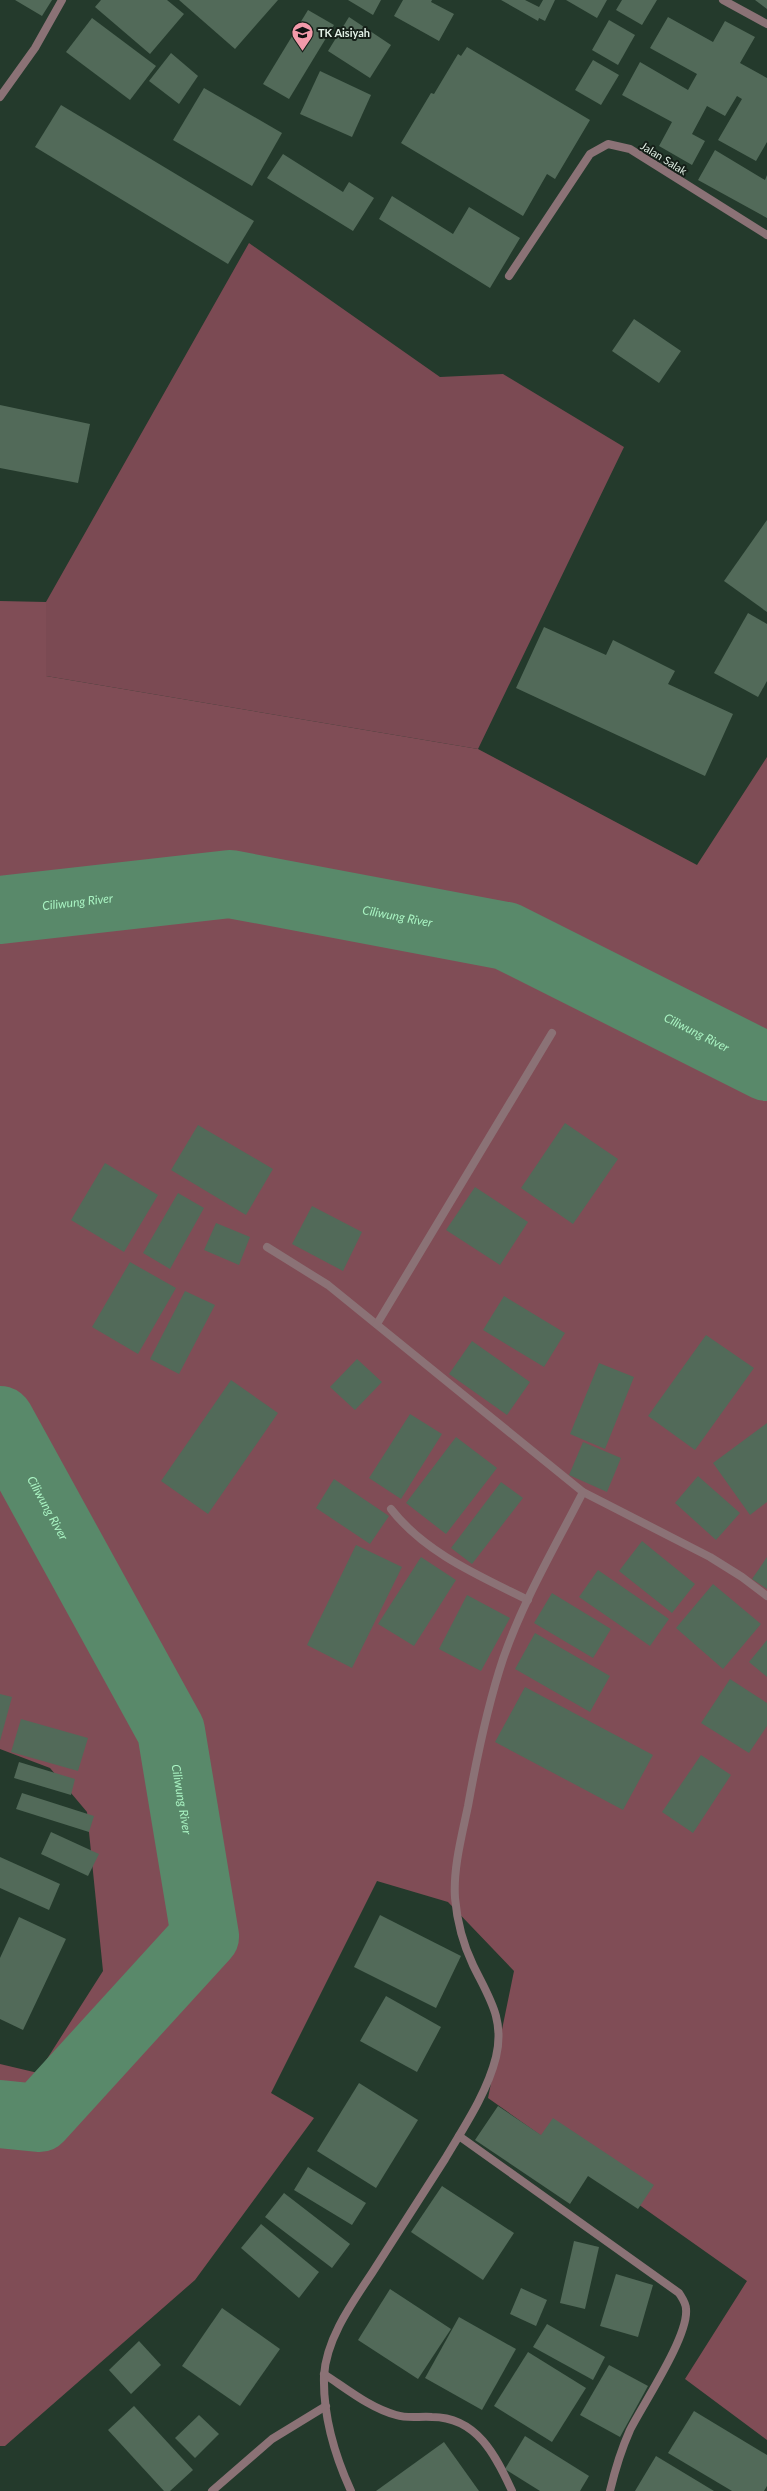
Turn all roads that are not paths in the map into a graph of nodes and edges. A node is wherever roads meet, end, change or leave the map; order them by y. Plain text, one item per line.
1 (62, 0) edge
2 (723, 0) edge
3 (767, 24) edge
4 (0, 97) edge
5 (767, 235) edge
6 (509, 276) dead end
7 (552, 1033) dead end
8 (268, 1247) dead end
9 (377, 1324) junction
10 (583, 1492) junction
11 (391, 1509) dead end
12 (767, 1596) edge
13 (528, 1600) junction
14 (459, 2136) junction
15 (324, 2374) junction
16 (326, 2406) junction
17 (212, 2491) edge
18 (351, 2491) edge
19 (512, 2491) edge
20 (610, 2491) edge

1 - 4 street
2 - 3 street
5 - 6 street, Jalan Salak
7 - 9 street
8 - 9 street
9 - 10 street
10 - 12 street
10 - 13 street
11 - 13 street
13 - 14 street
14 - 15 street
14 - 20 street
15 - 16 street
15 - 19 street
16 - 17 street
16 - 18 street

